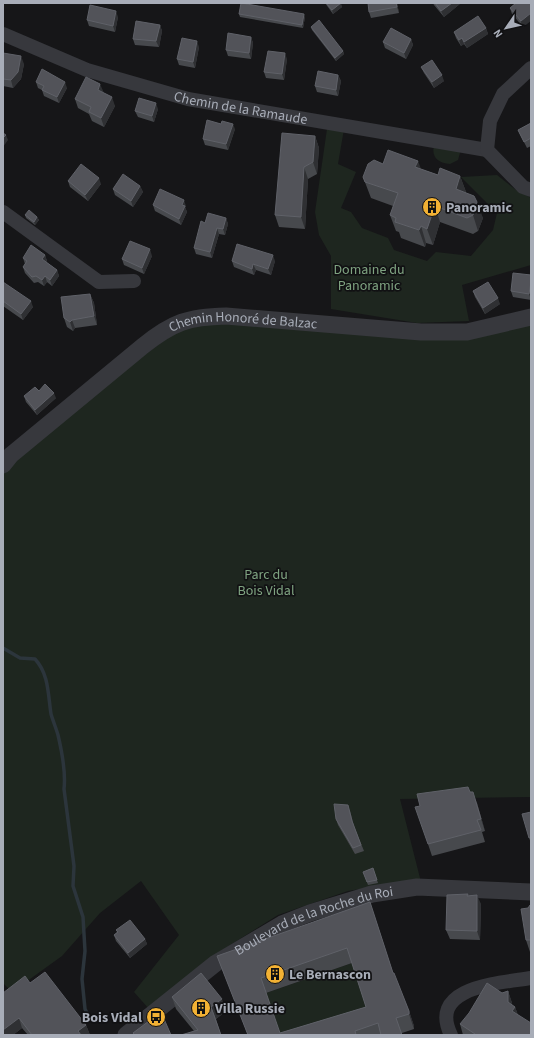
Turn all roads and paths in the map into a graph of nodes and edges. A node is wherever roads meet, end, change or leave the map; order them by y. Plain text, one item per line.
1 (3, 34) edge
2 (531, 68) edge
3 (487, 150) junction
4 (531, 190) edge
5 (3, 212) edge
6 (134, 281) dead end
7 (531, 317) edge
8 (3, 466) edge
9 (531, 892) edge
10 (531, 978) edge
11 (126, 1035) edge
12 (451, 1035) edge

1 - 3 street, Chemin de la Ramaude
2 - 3 street
3 - 4 street
5 - 6 street
7 - 8 street, Chemin Honoré de Balzac
9 - 11 street, Boulevard de la Roche du Roi
10 - 12 street

